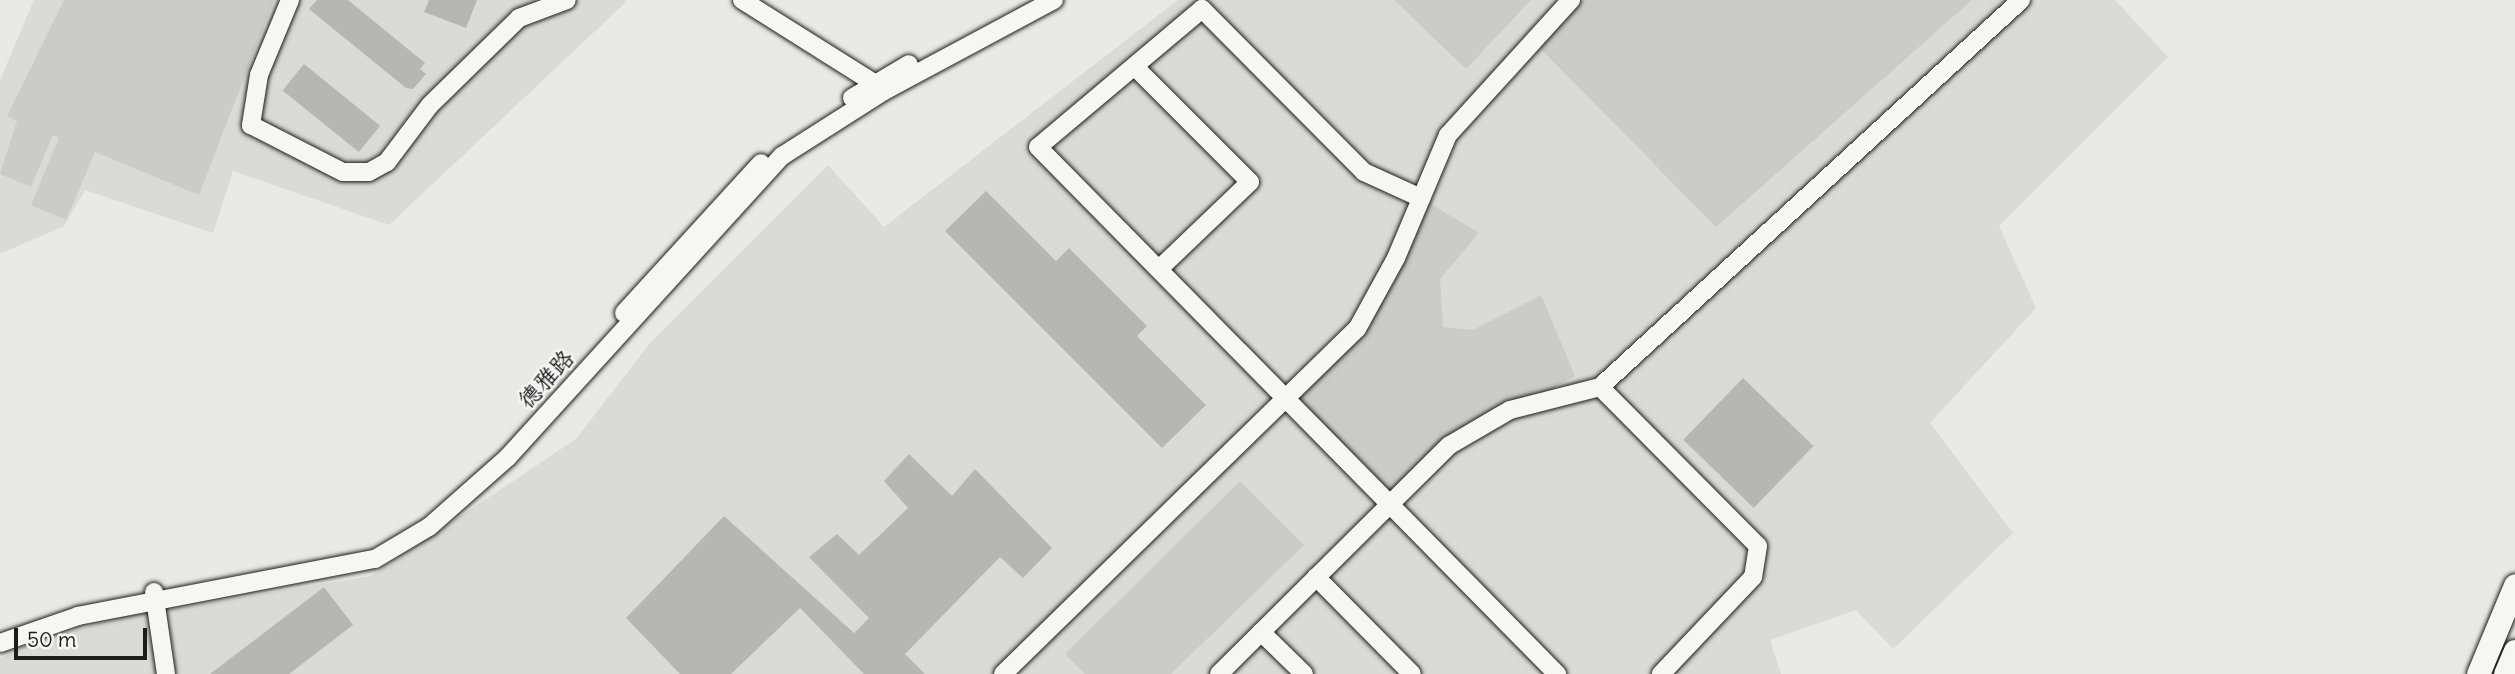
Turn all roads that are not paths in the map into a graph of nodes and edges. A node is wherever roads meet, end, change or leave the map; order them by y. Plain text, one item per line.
1 (290, 0) edge
2 (567, 0) edge
3 (742, 0) edge
4 (1029, 0) edge
5 (1054, 0) edge
6 (1571, 0) edge
7 (2021, 0) edge
8 (1136, 68) junction
9 (881, 86) junction
10 (1422, 198) junction
11 (1160, 268) junction
12 (1600, 387) junction
13 (1284, 394) junction
14 (1392, 501) junction
15 (1316, 577) junction
16 (2515, 585) edge
17 (154, 598) junction
18 (0, 630) edge
19 (1261, 632) junction
20 (0, 643) edge
21 (2515, 651) edge
22 (166, 674) edge
23 (1003, 674) edge
24 (1219, 674) edge
25 (1304, 674) edge
26 (1412, 674) edge
27 (1557, 674) edge
28 (1661, 674) edge
29 (2478, 674) edge
30 (2505, 674) edge

1 - 2 street
3 - 9 street
4 - 9 street, 德雅路
5 - 9 street, 德雅路
6 - 10 street
7 - 12 street
8 - 10 street
8 - 11 street
8 - 11 street
9 - 17 street, 德雅路
10 - 13 street
11 - 13 street
12 - 14 street
12 - 28 street
13 - 14 street
13 - 23 street
14 - 15 street
14 - 27 street
15 - 19 street
15 - 26 street
16 - 29 main road
17 - 18 street, 德雅路
17 - 20 street, 德雅路
17 - 22 street
19 - 24 street
19 - 25 street
21 - 30 main road

